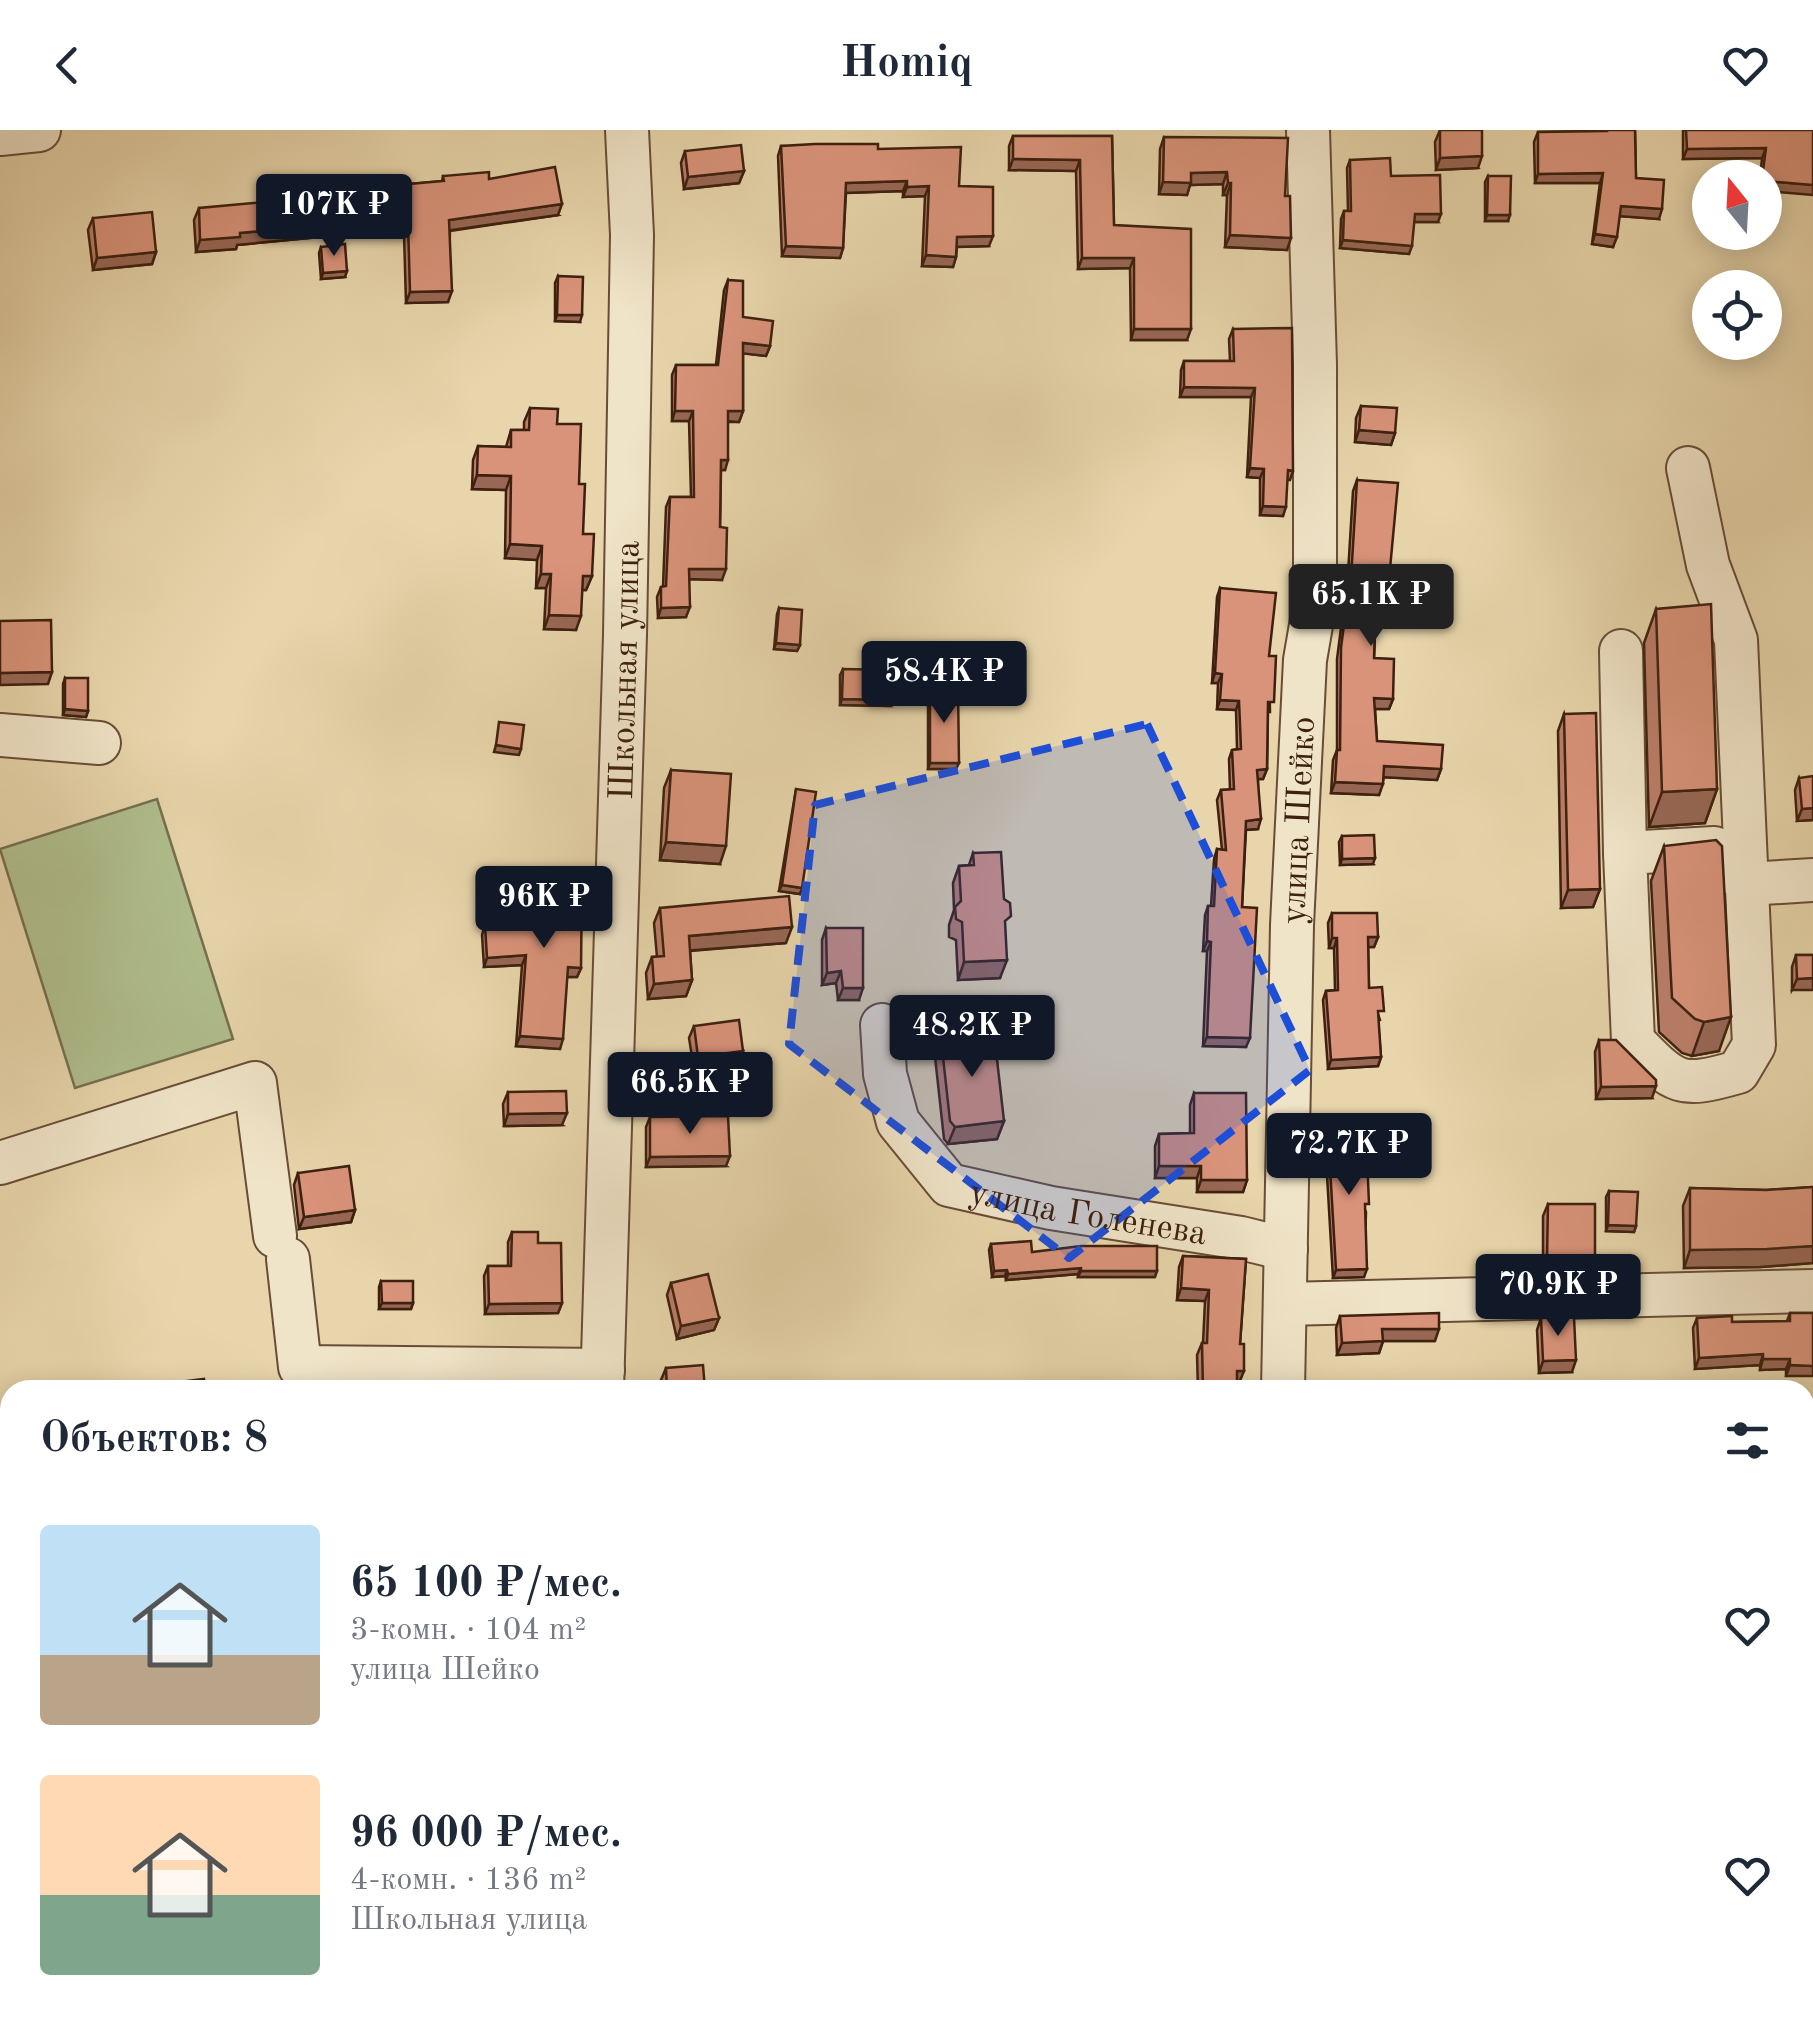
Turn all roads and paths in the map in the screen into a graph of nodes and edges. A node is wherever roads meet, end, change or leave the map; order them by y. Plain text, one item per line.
1 (39, 130) edge
2 (628, 130) edge
3 (1308, 130) edge
4 (0, 134) edge
5 (1688, 468) dead end
6 (1621, 651) dead end
7 (0, 735) edge
8 (99, 743) dead end
9 (1626, 853) junction
10 (1813, 880) edge
11 (1746, 884) junction
12 (882, 1025) dead end
13 (0, 1163) edge
14 (1286, 1249) junction
15 (1813, 1290) edge
16 (1284, 1304) junction
17 (602, 1380) edge
18 (1283, 1380) edge

1 - 4 street
2 - 17 street, Школьная улица
3 - 14 street, улица Шейко
5 - 11 street
6 - 9 street
7 - 8 street
9 - 11 street
9 - 11 street
10 - 11 street
12 - 14 street, улица Голенева
13 - 17 street
14 - 16 street, улица Шейко
15 - 16 street
16 - 18 street, улица Шейко

